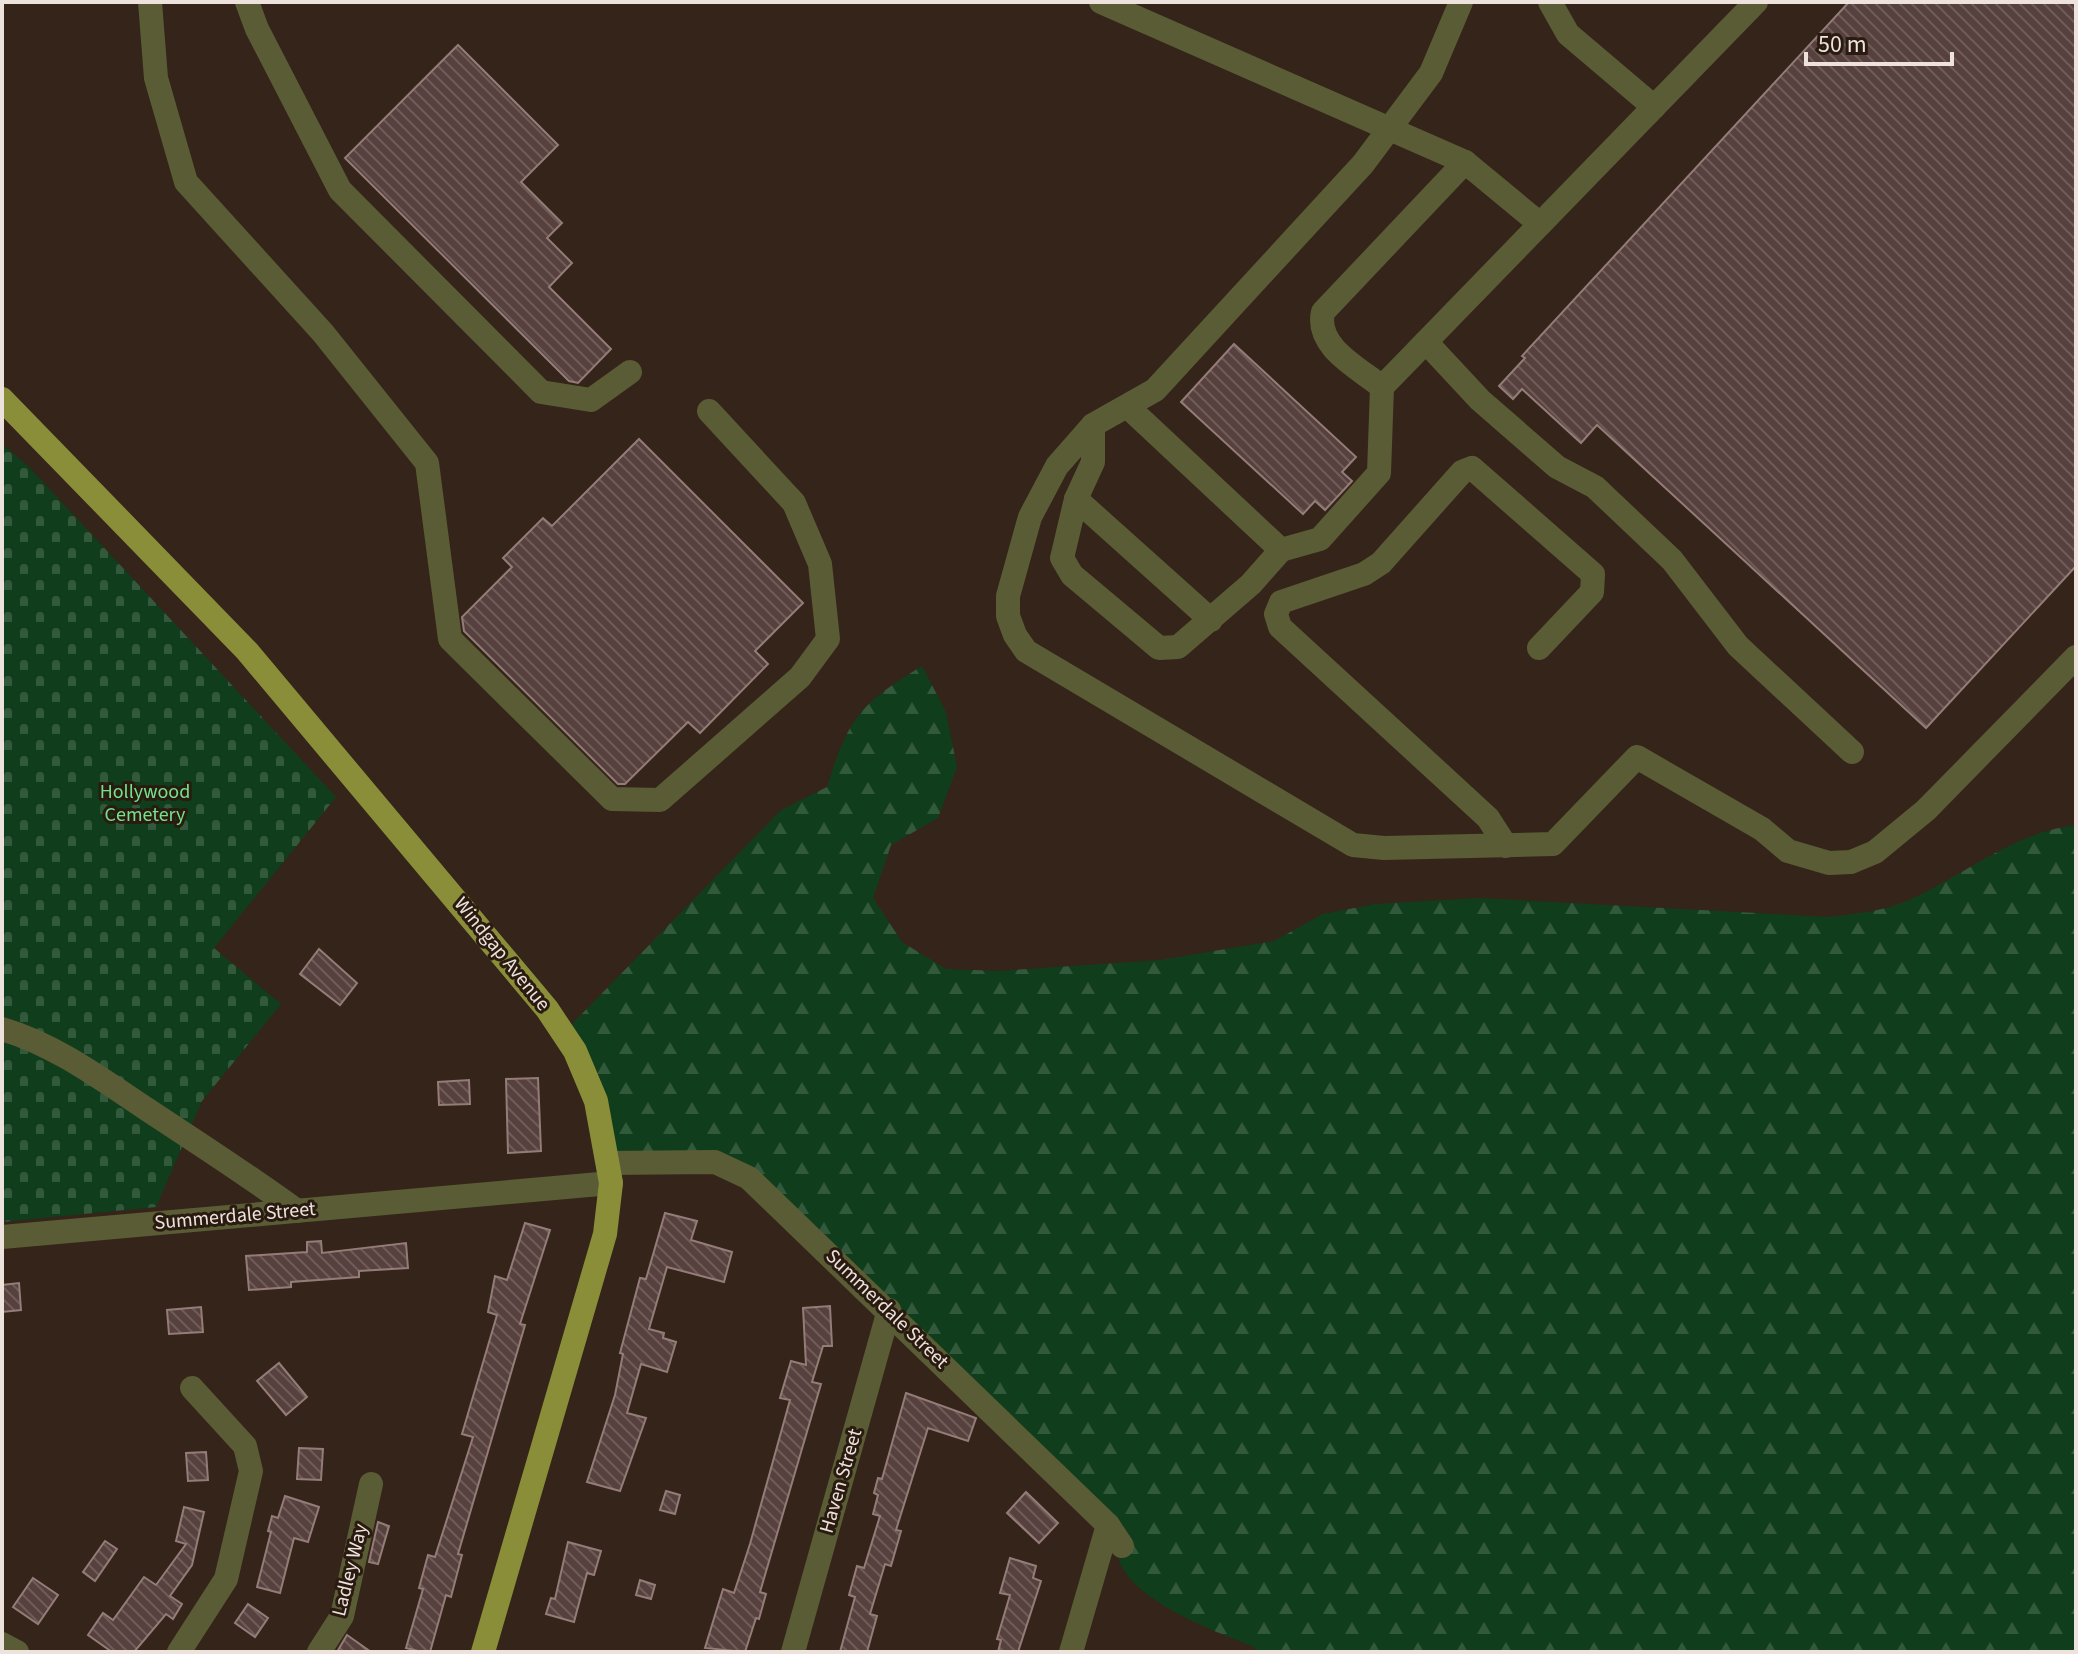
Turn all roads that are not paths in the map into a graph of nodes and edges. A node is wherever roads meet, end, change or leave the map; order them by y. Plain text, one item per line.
1 (150, 2) edge
2 (247, 2) edge
3 (1101, 2) edge
4 (1461, 2) edge
5 (1550, 2) edge
6 (1756, 2) edge
7 (1654, 107) junction
8 (1392, 128) junction
9 (1465, 162) junction
10 (1540, 224) junction
11 (1426, 342) junction
12 (630, 372) dead end
13 (1382, 387) junction
14 (2, 399) edge
15 (1128, 407) junction
16 (709, 411) dead end
17 (1093, 425) junction
18 (1076, 499) junction
19 (1281, 550) junction
20 (1211, 620) junction
21 (1539, 648) dead end
22 (2076, 657) edge
23 (1852, 752) dead end
24 (1506, 846) junction
25 (2, 1029) edge
26 (610, 1173) junction
27 (297, 1211) junction
28 (2, 1237) edge
29 (889, 1310) junction
30 (192, 1388) dead end
31 (371, 1484) dead end
32 (1108, 1525) junction
33 (1122, 1546) dead end
34 (2, 1644) edge
35 (17, 1652) edge
36 (179, 1652) edge
37 (319, 1652) edge
38 (483, 1652) edge
39 (793, 1652) edge
40 (1071, 1652) edge

1 - 16 street
2 - 12 street
3 - 8 street
4 - 8 street
5 - 7 street
6 - 7 street
7 - 10 street
8 - 9 street
8 - 15 street
9 - 10 street
9 - 13 street
10 - 11 street
11 - 13 street
11 - 23 street
13 - 19 street
14 - 26 main road, Windgap Avenue
15 - 17 street
15 - 19 street
17 - 18 street
17 - 24 street
18 - 20 street
18 - 20 street
19 - 20 street
21 - 24 street
22 - 24 street
25 - 27 street
26 - 27 street, Summerdale Street
26 - 29 street, Summerdale Street
26 - 38 main road, Windgap Avenue
27 - 28 street, Summerdale Street
29 - 32 street, Summerdale Street
29 - 39 street, Haven Street
30 - 36 street
31 - 37 street, Ladley Way
32 - 33 street, Summerdale Street
32 - 40 street
34 - 35 street

